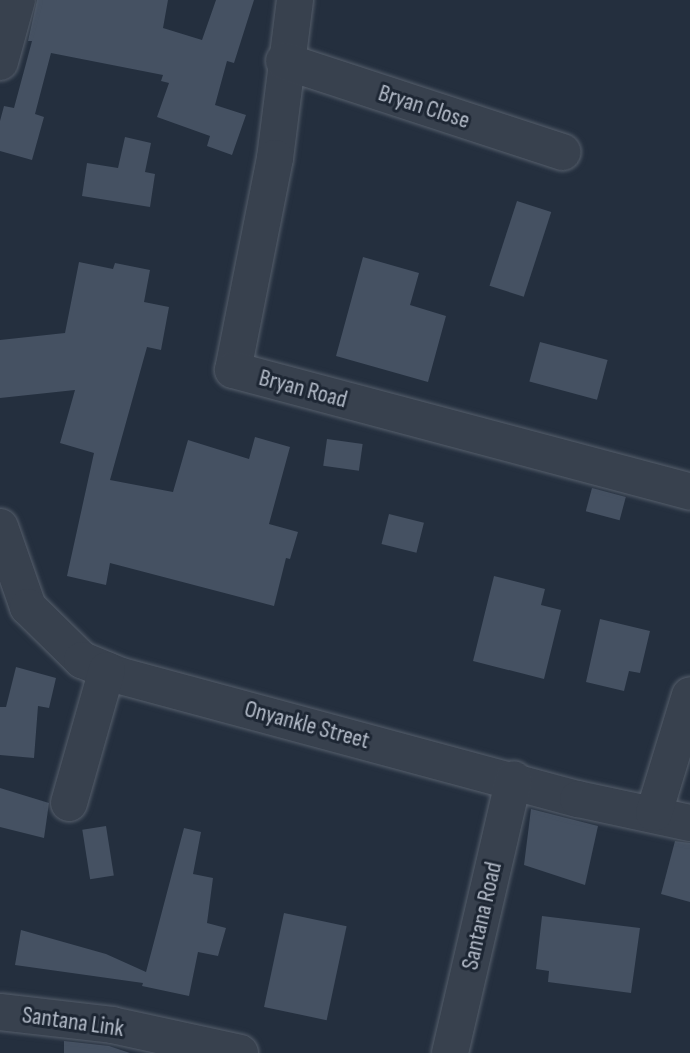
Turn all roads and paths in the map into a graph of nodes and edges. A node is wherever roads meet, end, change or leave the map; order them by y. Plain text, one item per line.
1 (17, 0) edge
2 (295, 0) edge
3 (284, 61) junction
4 (0, 62) edge
5 (563, 152) dead end
6 (690, 492) edge
7 (0, 527) edge
8 (107, 670) junction
9 (690, 695) edge
10 (514, 779) junction
11 (69, 803) dead end
12 (654, 813) junction
13 (690, 823) edge
14 (0, 1012) edge
15 (240, 1053) edge
16 (450, 1053) edge

1 - 4 street
2 - 3 street, Bryan Road
3 - 5 street, Bryan Close
3 - 6 street, Bryan Road
7 - 8 street, Onyankle Street
8 - 10 street, Onyankle Street
8 - 11 street
9 - 12 street
10 - 12 street, Onyankle Street
10 - 16 street, Santana Road
12 - 13 street, Onyankle Street
14 - 15 street, Santana Link

